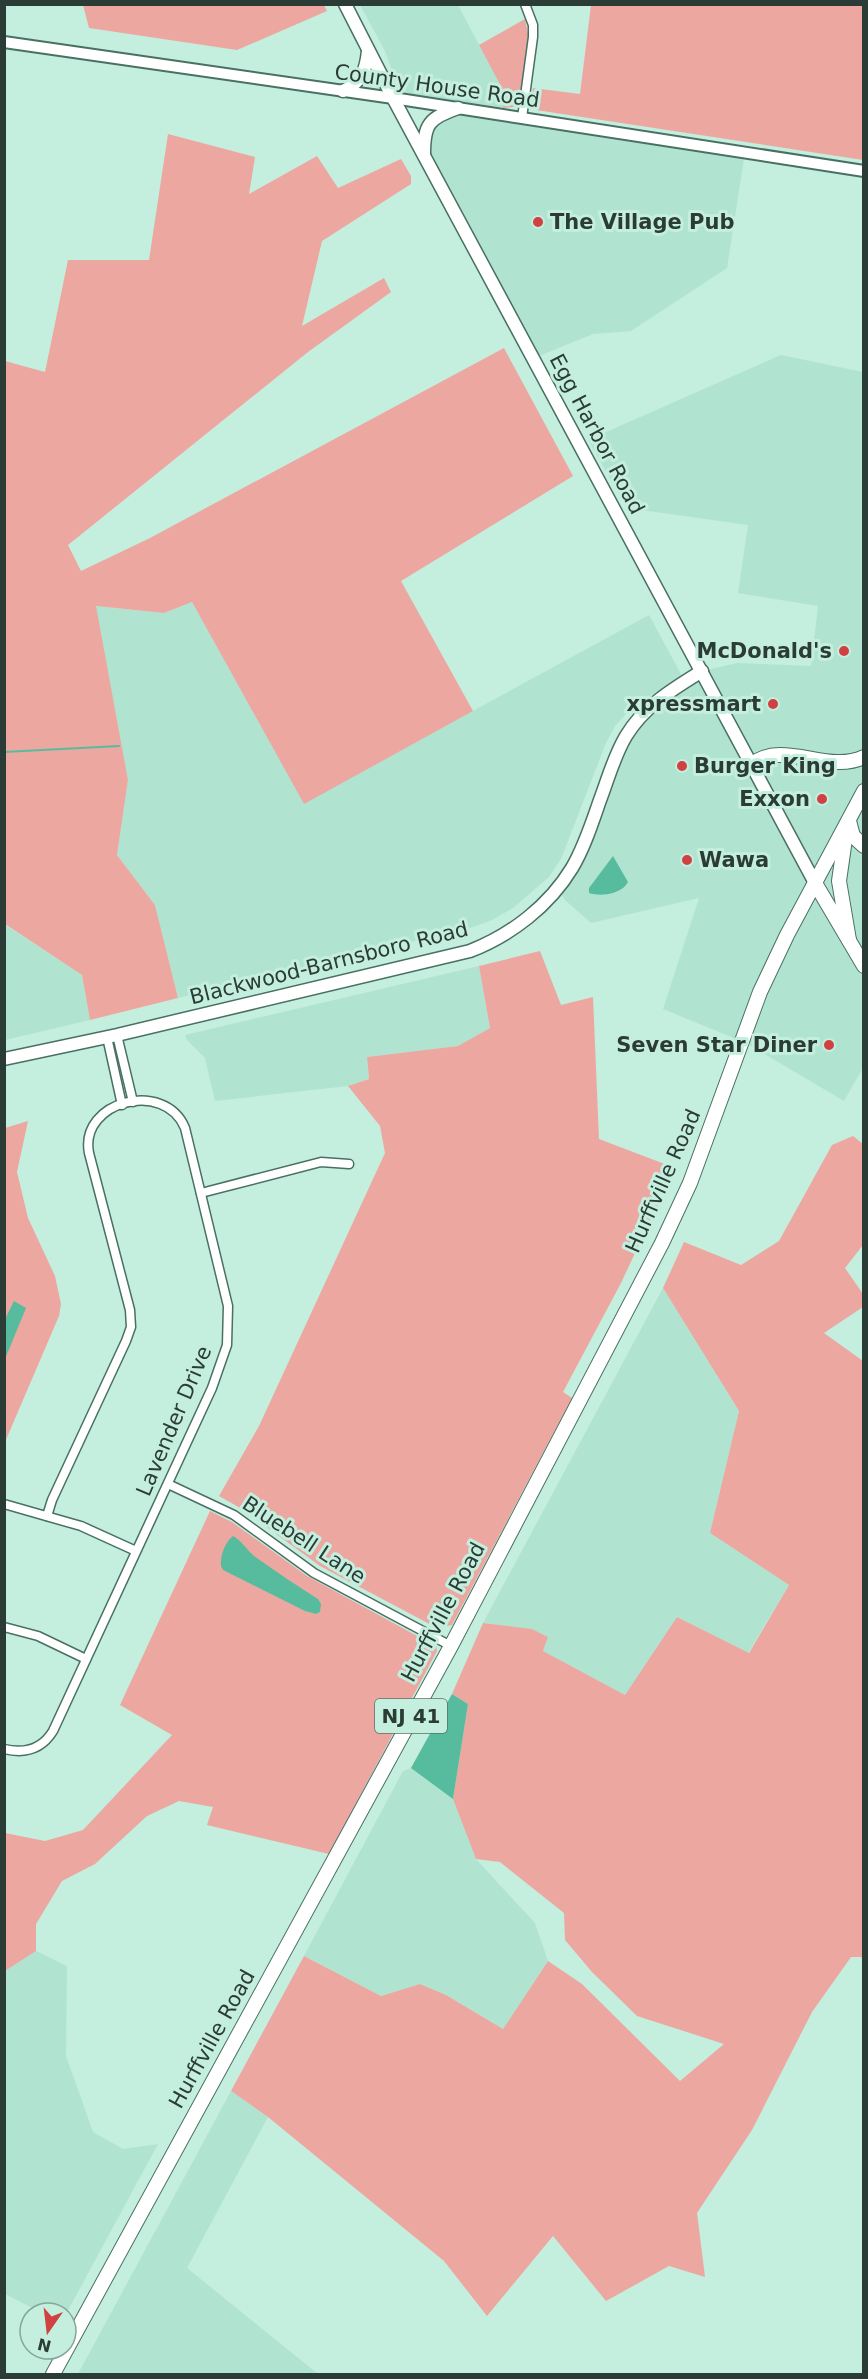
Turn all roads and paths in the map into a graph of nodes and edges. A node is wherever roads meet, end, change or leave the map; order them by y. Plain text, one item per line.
1 (345, 4) edge
2 (525, 4) edge
3 (4, 42) edge
4 (368, 50) junction
5 (344, 92) junction
6 (393, 98) junction
7 (458, 108) junction
8 (522, 118) junction
9 (424, 155) junction
10 (864, 171) edge
11 (702, 671) junction
12 (864, 757) edge
13 (751, 764) junction
14 (864, 791) edge
15 (848, 819) junction
16 (864, 846) edge
17 (815, 883) junction
18 (849, 940) junction
19 (864, 966) edge
20 (112, 1036) junction
21 (4, 1059) edge
22 (133, 1102) junction
23 (122, 1105) junction
24 (349, 1164) dead end
25 (201, 1193) junction
26 (168, 1484) junction
27 (4, 1504) edge
28 (47, 1516) junction
29 (136, 1551) junction
30 (4, 1627) edge
31 (451, 1646) junction
32 (86, 1659) junction
33 (4, 1749) edge
34 (53, 2374) edge

1 - 4 main road, Egg Harbor Road
2 - 8 street
3 - 5 street, County House Road
4 - 5 main road
4 - 6 main road, Egg Harbor Road
5 - 6 street, County House Road
6 - 7 street, County House Road
6 - 9 main road, Egg Harbor Road
7 - 8 street, County House Road
7 - 9 main road
8 - 10 street, County House Road
9 - 11 main road, Egg Harbor Road
11 - 13 main road, Egg Harbor Road
11 - 20 main road, Blackwood-Barnsboro Road
12 - 13 main road
13 - 17 main road, Egg Harbor Road
14 - 15 main road, Hurffville Road
15 - 16 main road
15 - 17 main road, Hurffville Road
15 - 18 main road
17 - 18 main road
17 - 31 main road, Hurffville Road / NJ 41
18 - 19 main road
20 - 21 main road, Blackwood-Barnsboro Road
20 - 22 street
20 - 23 street
22 - 23 street, Lavender Drive
22 - 25 street, Lavender Drive
23 - 28 street, Lavender Drive
24 - 25 street
25 - 26 street, Lavender Drive
26 - 29 street, Lavender Drive
26 - 31 street, Bluebell Lane
27 - 28 street
28 - 29 street
29 - 32 street, Lavender Drive
30 - 32 street
31 - 34 main road, Hurffville Road / NJ 41
32 - 33 street, Lavender Drive

